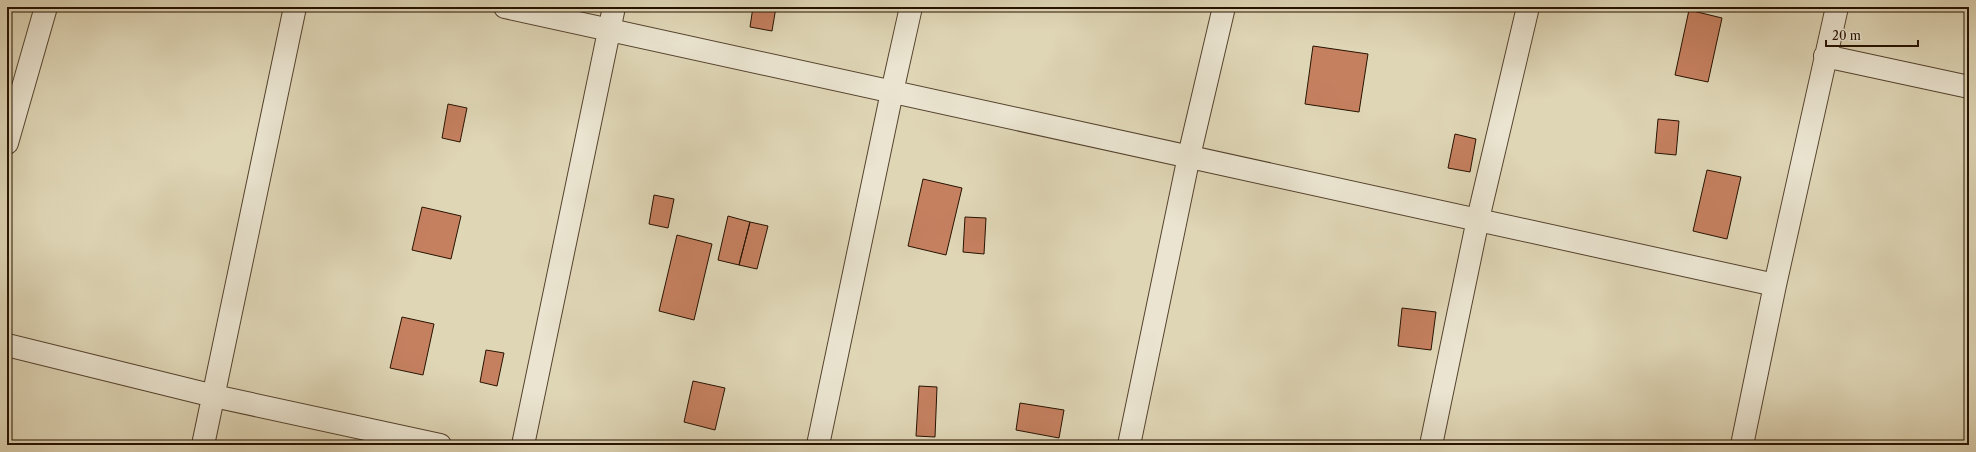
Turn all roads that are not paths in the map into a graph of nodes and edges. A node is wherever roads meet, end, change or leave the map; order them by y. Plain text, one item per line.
1 (46, 7) edge
2 (295, 7) edge
3 (505, 7) edge
4 (614, 7) edge
5 (911, 7) edge
6 (1224, 7) edge
7 (1528, 7) edge
8 (1837, 7) edge
9 (609, 30) junction
10 (1825, 56) junction
11 (1969, 87) edge
12 (892, 92) junction
13 (7, 143) edge
14 (1189, 156) junction
15 (1478, 220) junction
16 (1775, 285) junction
17 (7, 345) edge
18 (214, 396) junction
19 (203, 445) edge
20 (440, 445) edge
21 (523, 445) edge
22 (818, 445) edge
23 (1129, 445) edge
24 (1431, 445) edge
25 (1742, 445) edge

1 - 13 street
2 - 18 street
3 - 9 street
4 - 9 street
5 - 12 street
6 - 14 street
7 - 15 street
8 - 10 street
9 - 12 street
9 - 21 street
10 - 11 street
10 - 16 street
12 - 14 street
12 - 22 street
14 - 15 street
14 - 23 street
15 - 16 street
15 - 24 street
16 - 25 street
17 - 18 street
18 - 19 street
18 - 20 street

